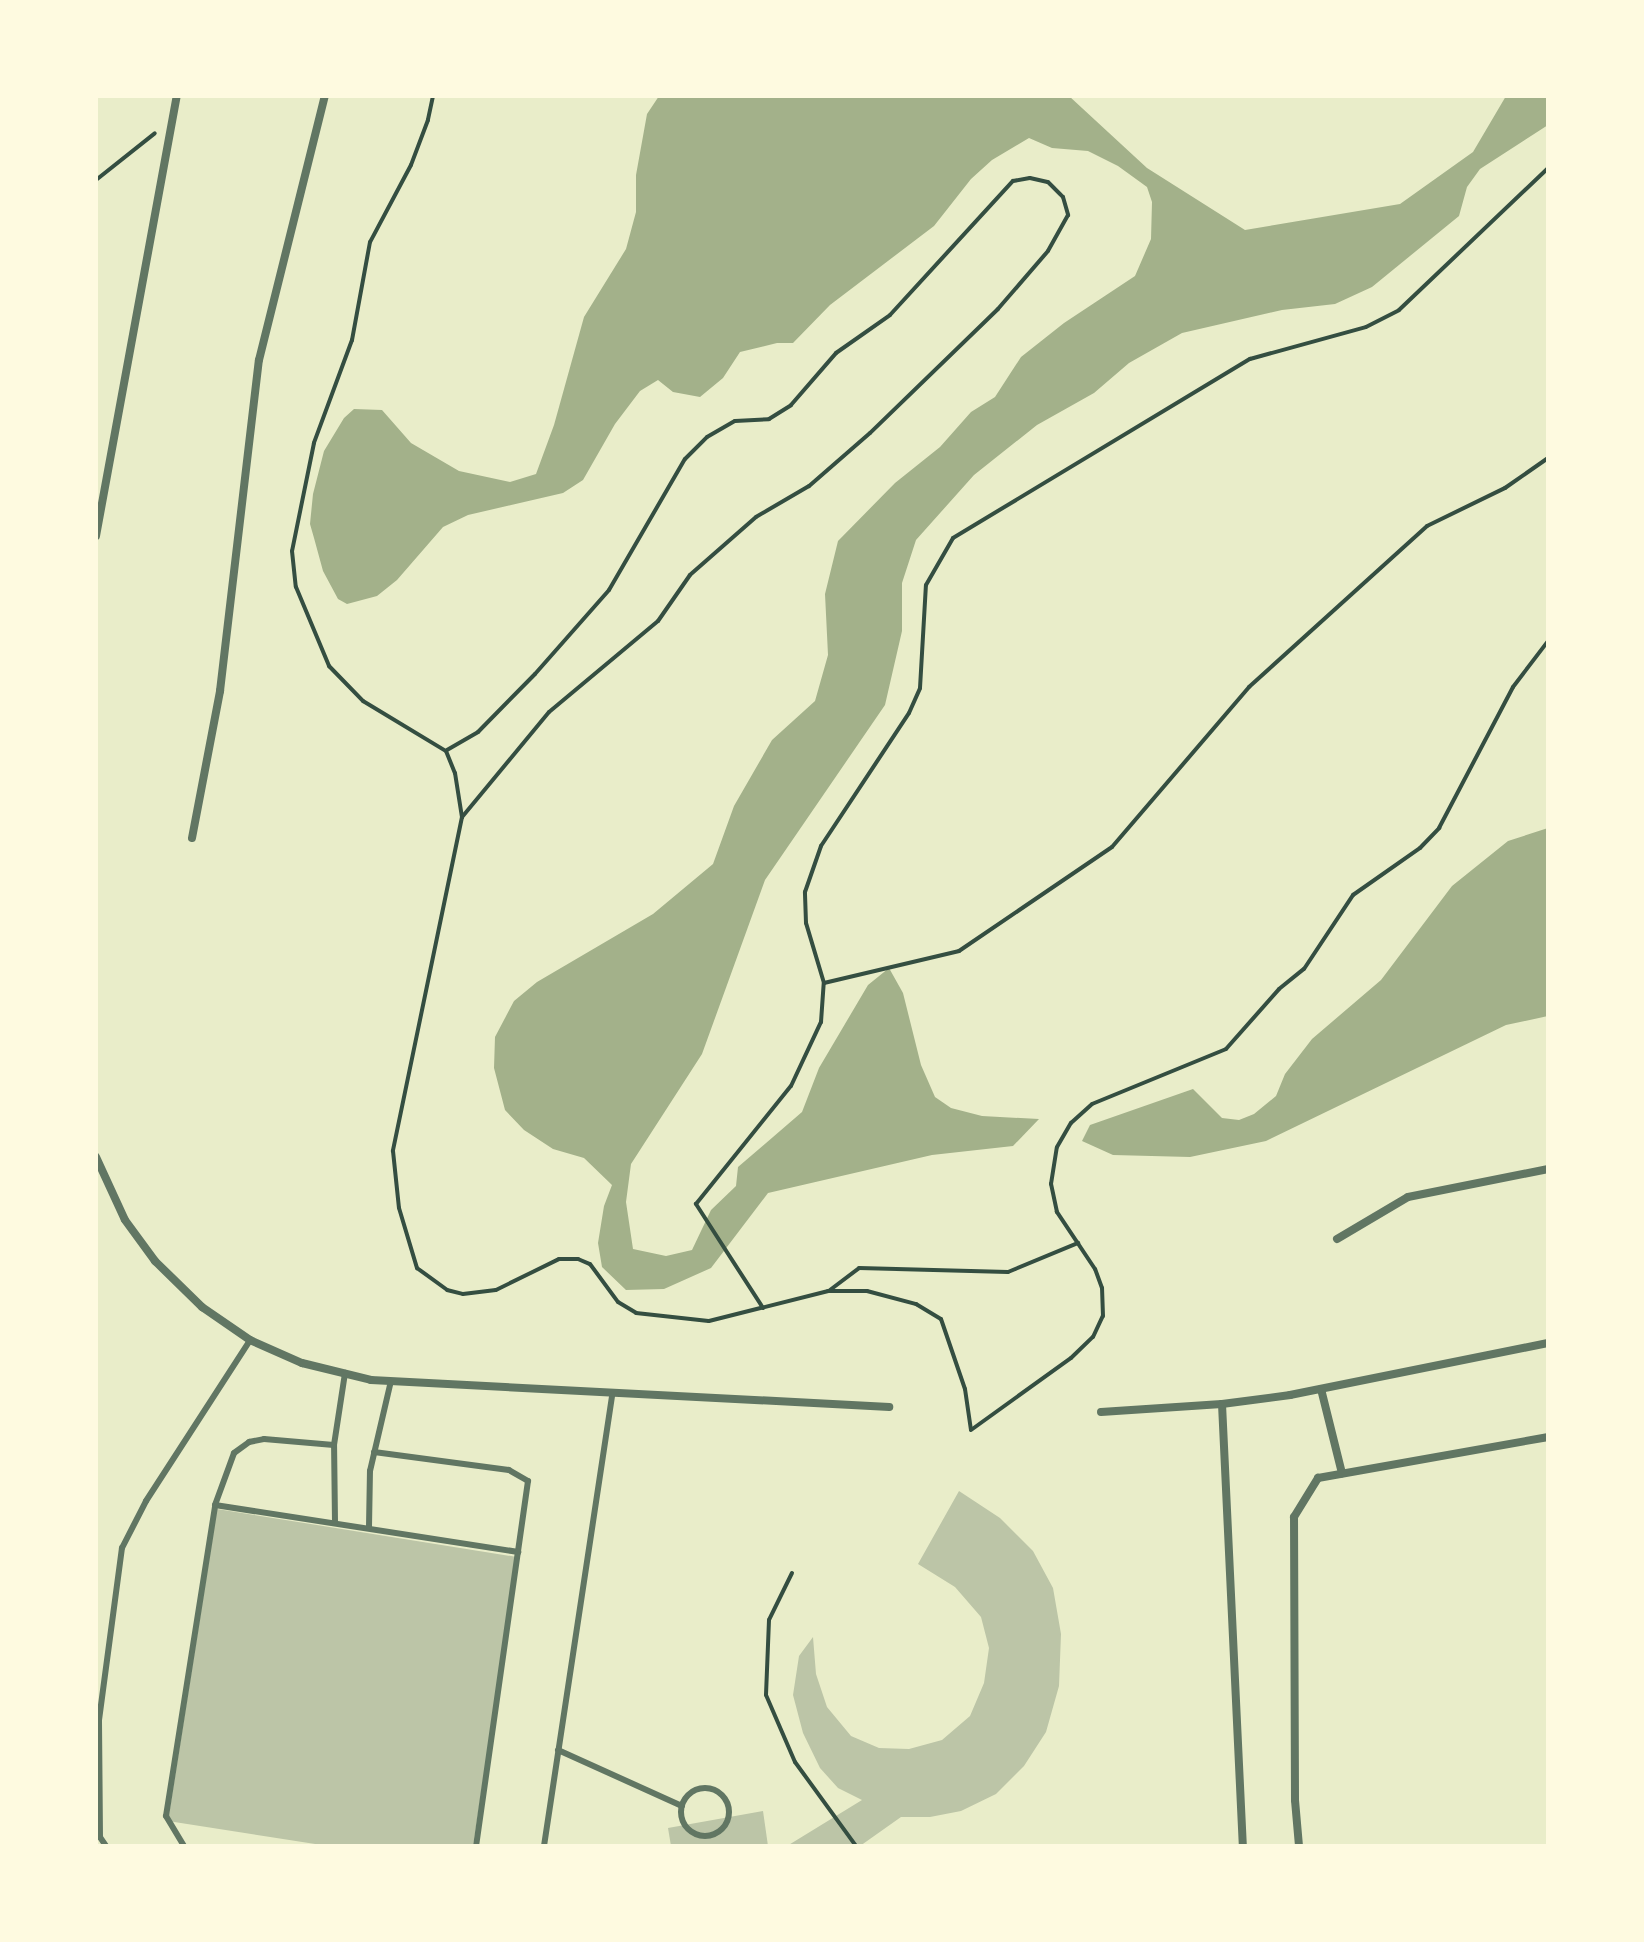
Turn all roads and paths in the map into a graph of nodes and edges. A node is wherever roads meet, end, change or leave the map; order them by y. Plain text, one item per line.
1 (177, 96) edge
2 (325, 96) edge
3 (433, 96) edge
4 (173, 119) junction
5 (1548, 168) edge
6 (96, 180) edge
7 (1548, 458) edge
8 (96, 536) edge
9 (1548, 641) edge
10 (446, 751) junction
11 (462, 817) junction
12 (192, 838) dead end
13 (824, 983) junction
14 (96, 1157) edge
15 (1548, 1169) edge
16 (1337, 1239) dead end
17 (1078, 1243) junction
18 (828, 1291) junction
19 (763, 1308) junction
20 (250, 1340) junction
21 (1548, 1343) edge
22 (345, 1373) junction
23 (391, 1381) junction
24 (1321, 1389) junction
25 (613, 1392) junction
26 (1222, 1404) junction
27 (889, 1407) dead end
28 (1101, 1412) dead end
29 (1548, 1437) edge
30 (334, 1445) junction
31 (374, 1452) junction
32 (1342, 1473) junction
33 (215, 1505) junction
34 (335, 1522) junction
35 (369, 1527) junction
36 (518, 1552) junction
37 (792, 1573) dead end
38 (558, 1750) junction
39 (682, 1806) junction
40 (106, 1846) edge
41 (184, 1846) edge
42 (476, 1846) edge
43 (544, 1846) edge
44 (856, 1846) edge
45 (1243, 1846) edge
46 (1299, 1846) edge

1 - 4 street
2 - 12 street
3 - 10 path
4 - 6 path
4 - 8 street
5 - 13 path
7 - 13 path
9 - 17 path
10 - 11 path
10 - 11 path
11 - 19 path
13 - 19 path
14 - 20 street
15 - 16 street
17 - 18 path
17 - 18 path
18 - 19 path
20 - 22 street
20 - 40 lane
21 - 24 street
22 - 23 street
22 - 30 lane
23 - 25 street
23 - 31 lane
24 - 26 street
24 - 32 street
25 - 27 street
25 - 38 lane
26 - 28 street
26 - 45 street
29 - 32 street
30 - 33 lane
30 - 34 lane
31 - 35 lane
31 - 36 lane
32 - 46 street
33 - 34 lane
33 - 41 lane
34 - 35 lane
35 - 36 lane
36 - 42 lane
37 - 44 path
38 - 39 lane
38 - 43 lane
39 - 39 lane

